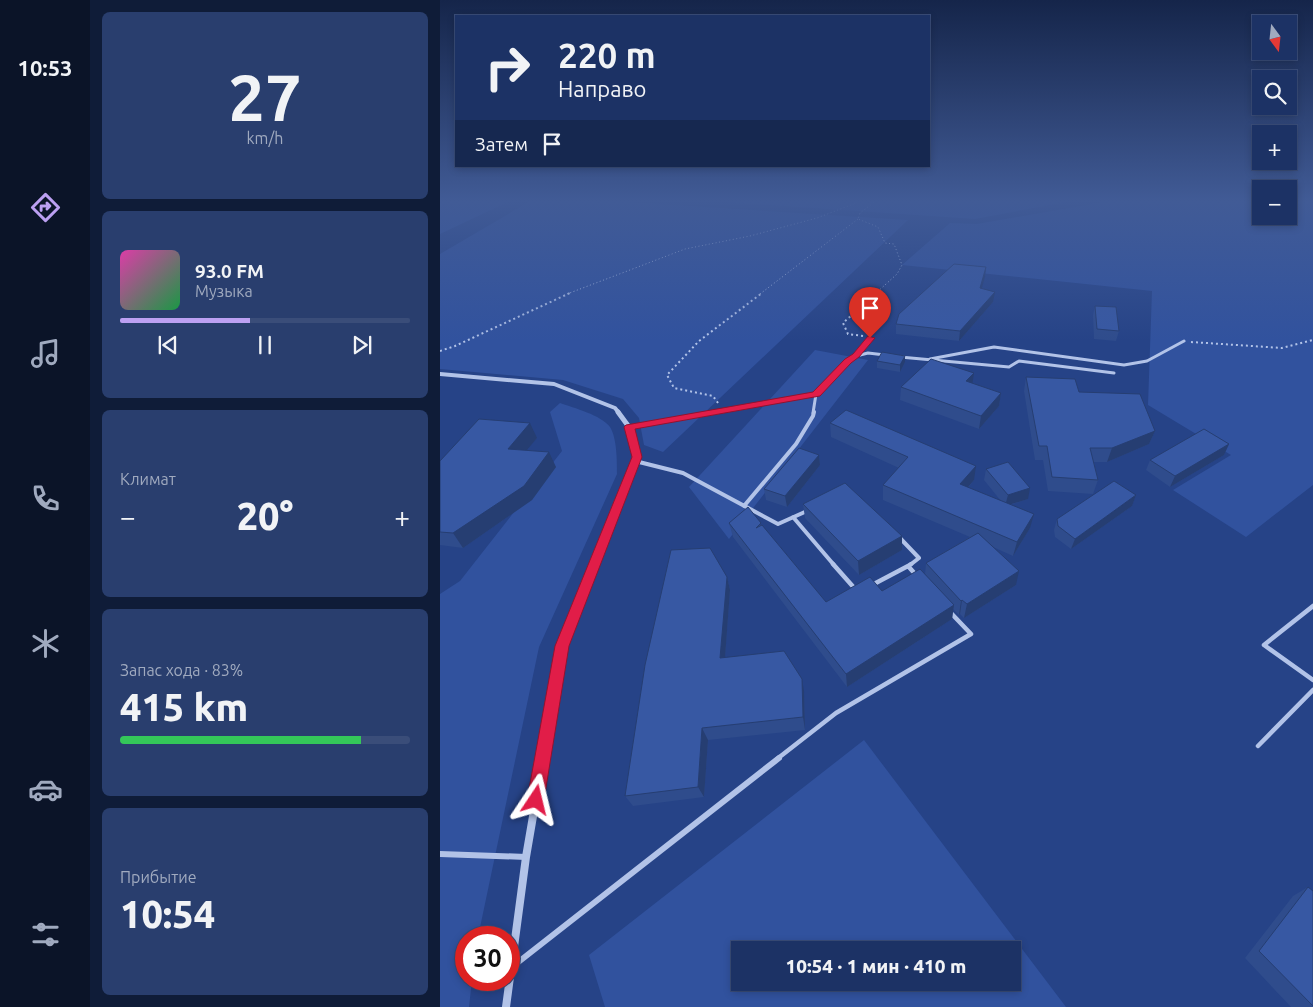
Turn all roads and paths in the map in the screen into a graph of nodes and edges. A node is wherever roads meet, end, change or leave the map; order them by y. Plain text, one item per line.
1 (695, 247) edge
2 (822, 247) edge
3 (895, 247) edge
4 (870, 338) joint
5 (1313, 340) edge
6 (1184, 342) joint
7 (440, 351) edge
8 (887, 355) edge
9 (856, 356) junction
10 (897, 356) edge
11 (926, 360) junction
12 (1114, 373) dead end
13 (440, 374) edge
14 (816, 394) junction
15 (722, 412) junction
16 (629, 427) junction
17 (635, 461) junction
18 (744, 506) junction
19 (810, 509) edge
20 (793, 517) junction
21 (892, 530) edge
22 (908, 566) junction
23 (920, 580) edge
24 (866, 588) edge
25 (858, 593) edge
26 (1313, 606) edge
27 (946, 607) edge
28 (1313, 680) edge
29 (1313, 690) edge
30 (1258, 746) dead end
31 (440, 854) edge
32 (526, 857) junction
33 (516, 926) edge
34 (520, 960) edge
35 (508, 991) edge
36 (506, 1007) edge

1 - 7 path
2 - 15 path
3 - 4 path
4 - 9 lane
5 - 6 path
6 - 11 lane
8 - 9 lane
9 - 14 lane
10 - 11 lane
11 - 12 lane
13 - 16 street
14 - 15 lane
14 - 18 lane
15 - 16 lane
16 - 17 street
17 - 18 lane
17 - 32 street
18 - 20 lane
19 - 20 lane
20 - 25 lane
21 - 22 lane
22 - 23 lane
22 - 24 lane
26 - 28 lane
27 - 34 lane
29 - 30 lane
31 - 32 lane
32 - 33 street
35 - 36 street

